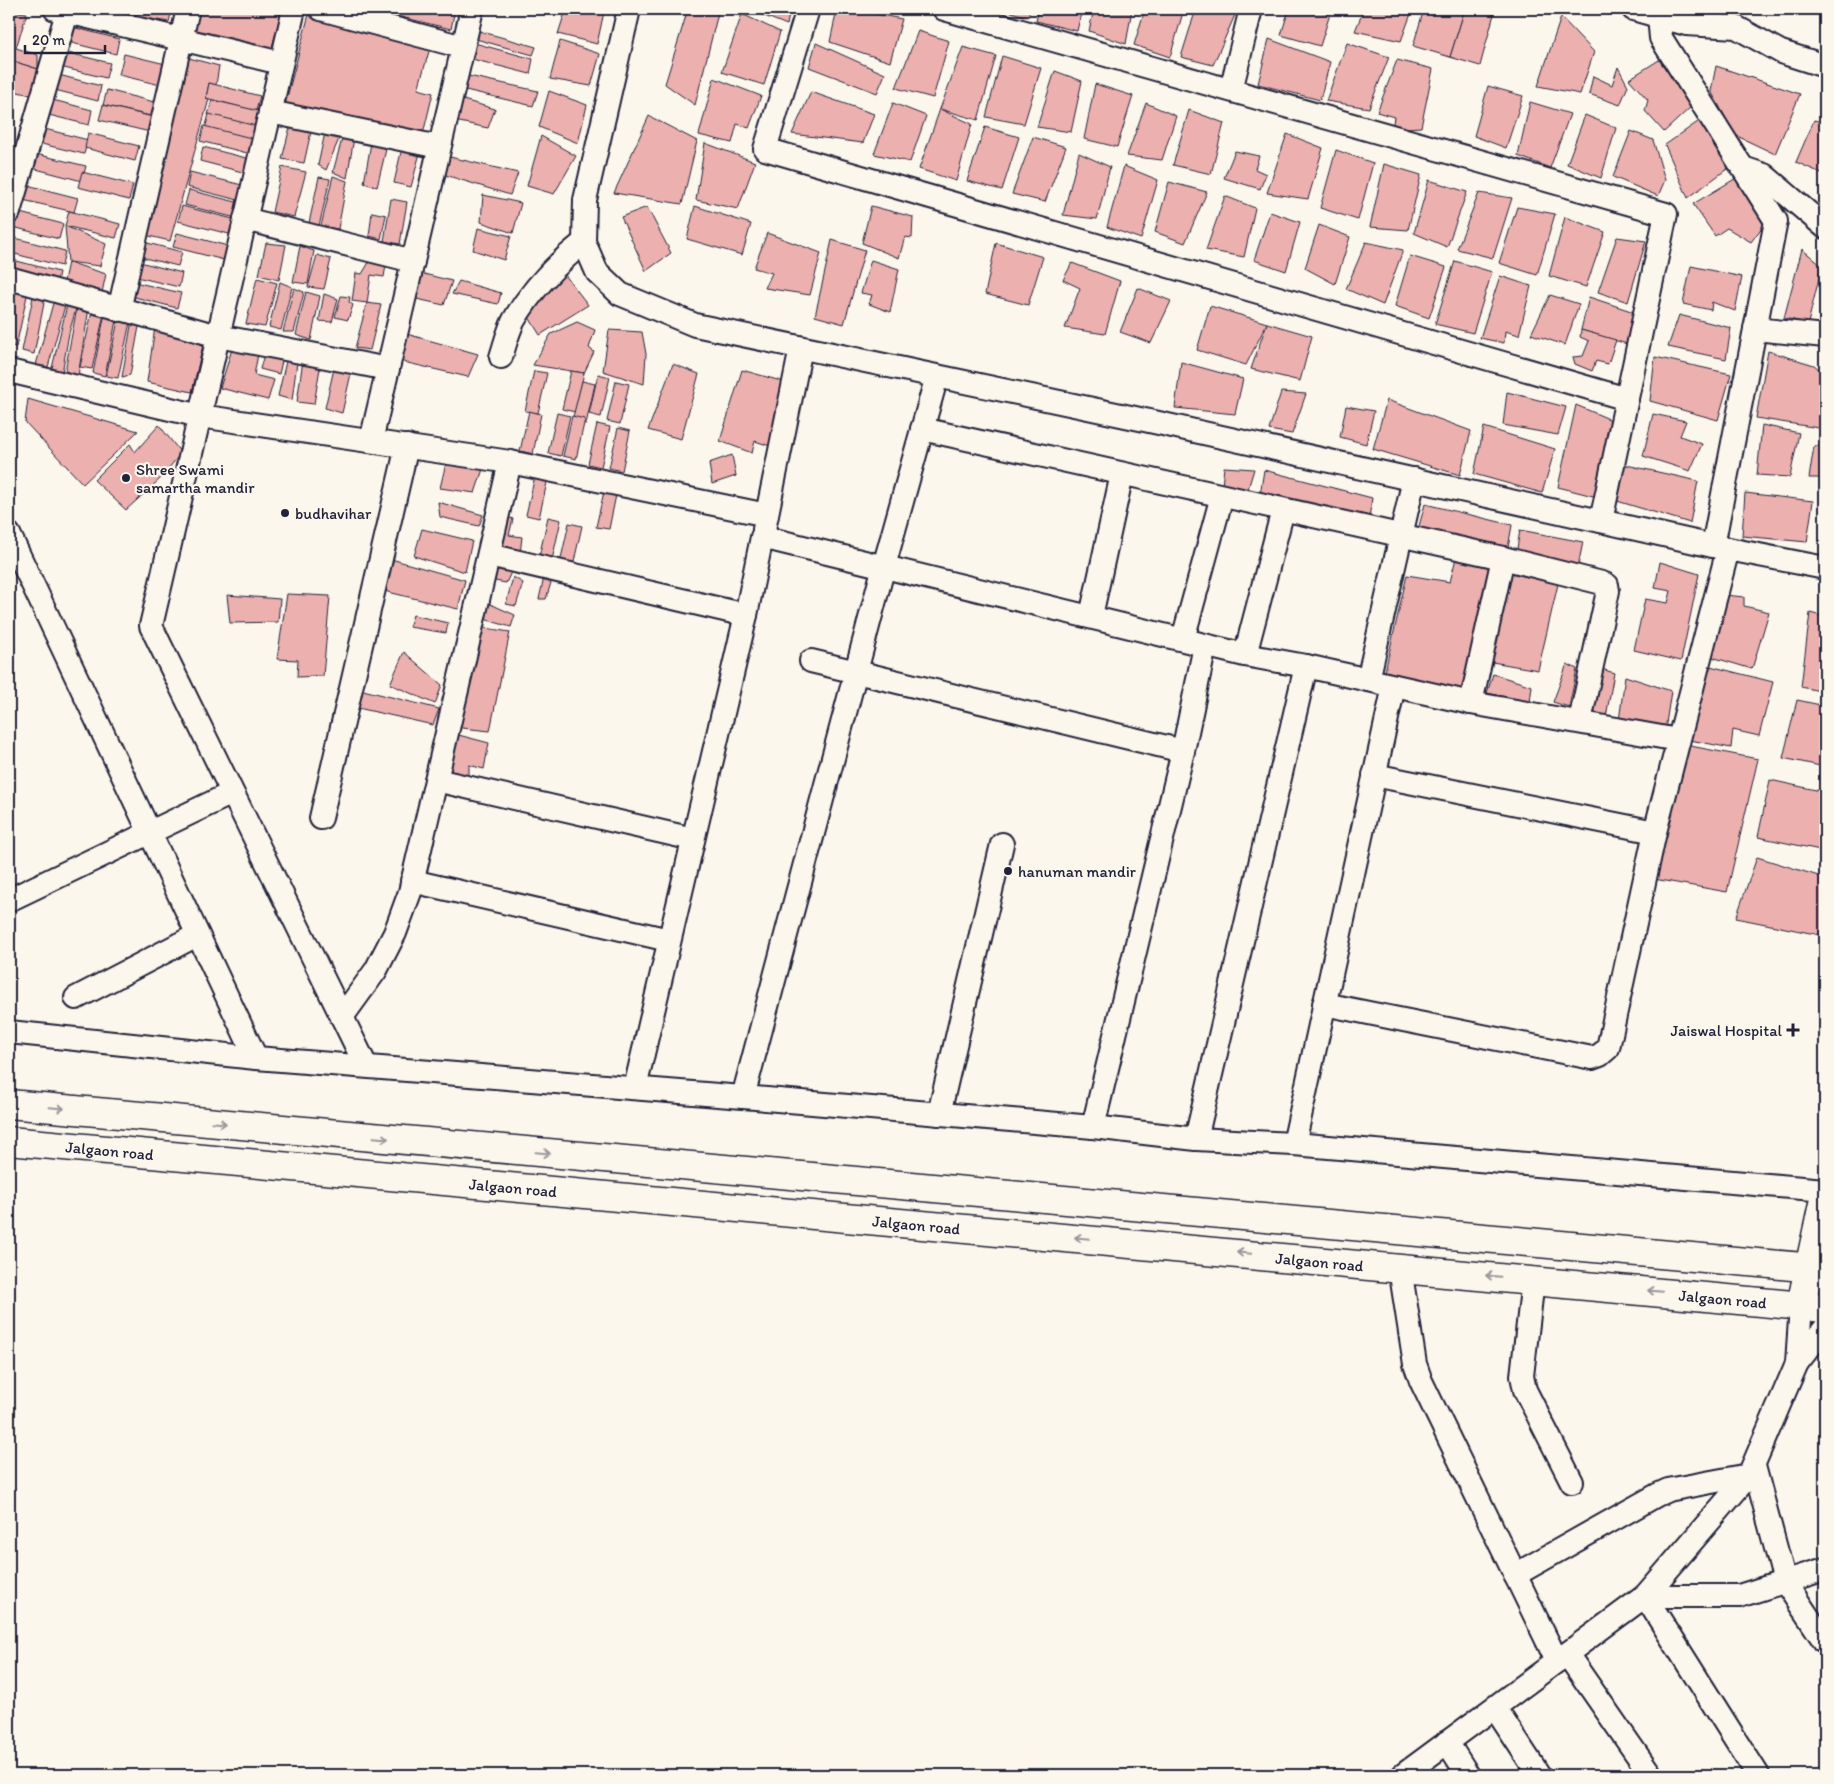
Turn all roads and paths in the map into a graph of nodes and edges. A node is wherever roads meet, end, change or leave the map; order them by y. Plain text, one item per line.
1 (188, 9) edge
2 (294, 9) edge
3 (321, 9) edge
4 (472, 9) edge
5 (629, 9) edge
6 (808, 9) edge
7 (944, 9) edge
8 (1251, 9) edge
9 (1633, 9) edge
10 (63, 10) edge
11 (1660, 16) junction
12 (1685, 17) edge
13 (1740, 18) edge
14 (181, 39) junction
15 (463, 47) junction
16 (281, 64) junction
17 (1825, 66) edge
18 (1231, 90) junction
19 (270, 112) junction
20 (439, 147) junction
21 (1743, 168) junction
22 (9, 212) edge
23 (245, 219) junction
24 (1825, 227) edge
25 (584, 242) junction
26 (413, 261) junction
27 (9, 278) edge
28 (119, 310) junction
29 (1755, 330) junction
30 (218, 336) junction
31 (1825, 336) edge
32 (801, 348) junction
33 (501, 357) dead end
34 (388, 369) junction
35 (9, 371) edge
36 (937, 376) junction
37 (1627, 399) junction
38 (200, 416) junction
39 (922, 430) junction
40 (371, 441) junction
41 (407, 446) junction
42 (510, 462) junction
43 (1122, 474) junction
44 (1414, 479) junction
45 (1222, 496) junction
46 (1283, 510) junction
47 (767, 515) junction
48 (1601, 521) junction
49 (9, 534) edge
50 (1401, 536) junction
51 (762, 537) junction
52 (1720, 547) junction
53 (488, 555) junction
54 (1503, 558) junction
55 (884, 566) junction
56 (1825, 568) edge
57 (746, 615) junction
58 (1091, 616) junction
59 (1183, 639) junction
60 (1205, 646) junction
61 (1244, 655) junction
62 (811, 661) dead end
63 (1306, 666) junction
64 (856, 671) junction
65 (1368, 680) junction
66 (1394, 686) junction
67 (1471, 703) junction
68 (1580, 721) junction
69 (1678, 740) junction
70 (1183, 752) junction
71 (1374, 775) junction
72 (436, 780) junction
73 (232, 793) junction
74 (322, 818) dead end
75 (1655, 832) junction
76 (148, 833) junction
77 (692, 839) junction
78 (1002, 844) dead end
79 (412, 881) junction
80 (9, 900) edge
81 (197, 935) junction
82 (669, 940) junction
83 (76, 998) dead end
84 (1324, 1004) junction
85 (342, 1017) junction
86 (9, 1032) edge
87 (256, 1058) junction
88 (366, 1066) junction
89 (635, 1088) junction
90 (743, 1097) junction
91 (9, 1104) edge
92 (940, 1114) junction
93 (1093, 1127) junction
94 (1196, 1139) junction
95 (9, 1141) edge
96 (1294, 1144) junction
97 (1825, 1190) edge
98 (1825, 1195) edge
99 (1400, 1268) junction
100 (1817, 1268) edge
101 (1533, 1280) junction
102 (1813, 1307) edge
103 (1825, 1328) edge
104 (1797, 1363) junction
105 (1751, 1470) junction
106 (1572, 1482) dead end
107 (1825, 1569) edge
108 (1515, 1575) junction
109 (1785, 1582) junction
110 (1645, 1596) junction
111 (1825, 1642) edge
112 (1562, 1657) junction
113 (1495, 1708) junction
114 (1447, 1742) junction
115 (1403, 1775) edge
116 (1468, 1775) edge
117 (1539, 1775) edge
118 (1651, 1775) edge
119 (1758, 1775) edge

1 - 14 street
2 - 16 street
3 - 15 street
4 - 15 street
5 - 25 street
6 - 37 street
7 - 18 street
8 - 18 street
9 - 11 street
10 - 14 street
10 - 22 street
11 - 12 street
11 - 21 street
12 - 13 street
13 - 17 street
14 - 16 street
14 - 28 street
15 - 20 street
16 - 19 street
18 - 37 street
19 - 20 street
19 - 23 street
20 - 26 street
21 - 24 street
21 - 29 street
23 - 26 street
23 - 30 street
25 - 32 street
25 - 33 street
26 - 34 street
27 - 28 street
28 - 30 street
29 - 31 street
29 - 52 street
30 - 34 street
30 - 38 street
32 - 36 street
32 - 47 street
34 - 40 street
35 - 38 street
36 - 39 street
36 - 44 street
37 - 48 street
38 - 40 street
38 - 73 street
39 - 43 street
39 - 55 street
40 - 41 street
41 - 42 street
41 - 74 street
42 - 47 street
42 - 53 street
43 - 45 street
43 - 58 street
44 - 48 street
44 - 50 street
45 - 46 street
45 - 59 street
46 - 50 street
46 - 61 street
47 - 51 street
48 - 52 street
49 - 76 street
50 - 54 street
50 - 65 street
51 - 55 street
51 - 57 street
52 - 56 street
52 - 69 street
53 - 57 street
53 - 72 street
54 - 67 street
54 - 68 street
55 - 58 street
55 - 64 street
57 - 77 street
58 - 59 street
59 - 60 street
60 - 61 street
60 - 70 street
61 - 63 street
62 - 64 street
63 - 65 street
63 - 94 street
64 - 70 street
64 - 90 street
65 - 66 street
66 - 67 street
66 - 71 street
67 - 68 street
68 - 69 street
69 - 75 street
70 - 93 street
71 - 75 street
71 - 84 street
72 - 77 street
72 - 79 street
73 - 76 street
73 - 85 street
75 - 84 street
76 - 80 street
76 - 81 street
77 - 82 street
78 - 92 street
79 - 82 street
79 - 85 street
81 - 83 street
81 - 87 street
82 - 89 street
84 - 96 street
85 - 88 street
86 - 87 street
87 - 88 street
88 - 89 street
89 - 90 street
90 - 92 street
91 -> 100 main road
92 - 93 street
93 - 94 street
94 - 96 street
99 -> 95 main road, Jalgaon road
96 - 97 street
98 - 100 main road
101 -> 99 main road, Jalgaon road
99 - 108 street
100 - 102 main road
102 -> 101 main road, Jalgaon road
101 - 106 street
102 - 104 street
103 - 104 street
104 - 105 street
105 - 108 street
105 - 109 street
105 - 110 street
107 - 109 street
108 - 112 street
109 - 110 street
109 - 111 street
110 - 112 street
110 - 119 street
112 - 113 street
112 - 118 street
113 - 114 street
113 - 117 street
114 - 115 street
114 - 116 street

